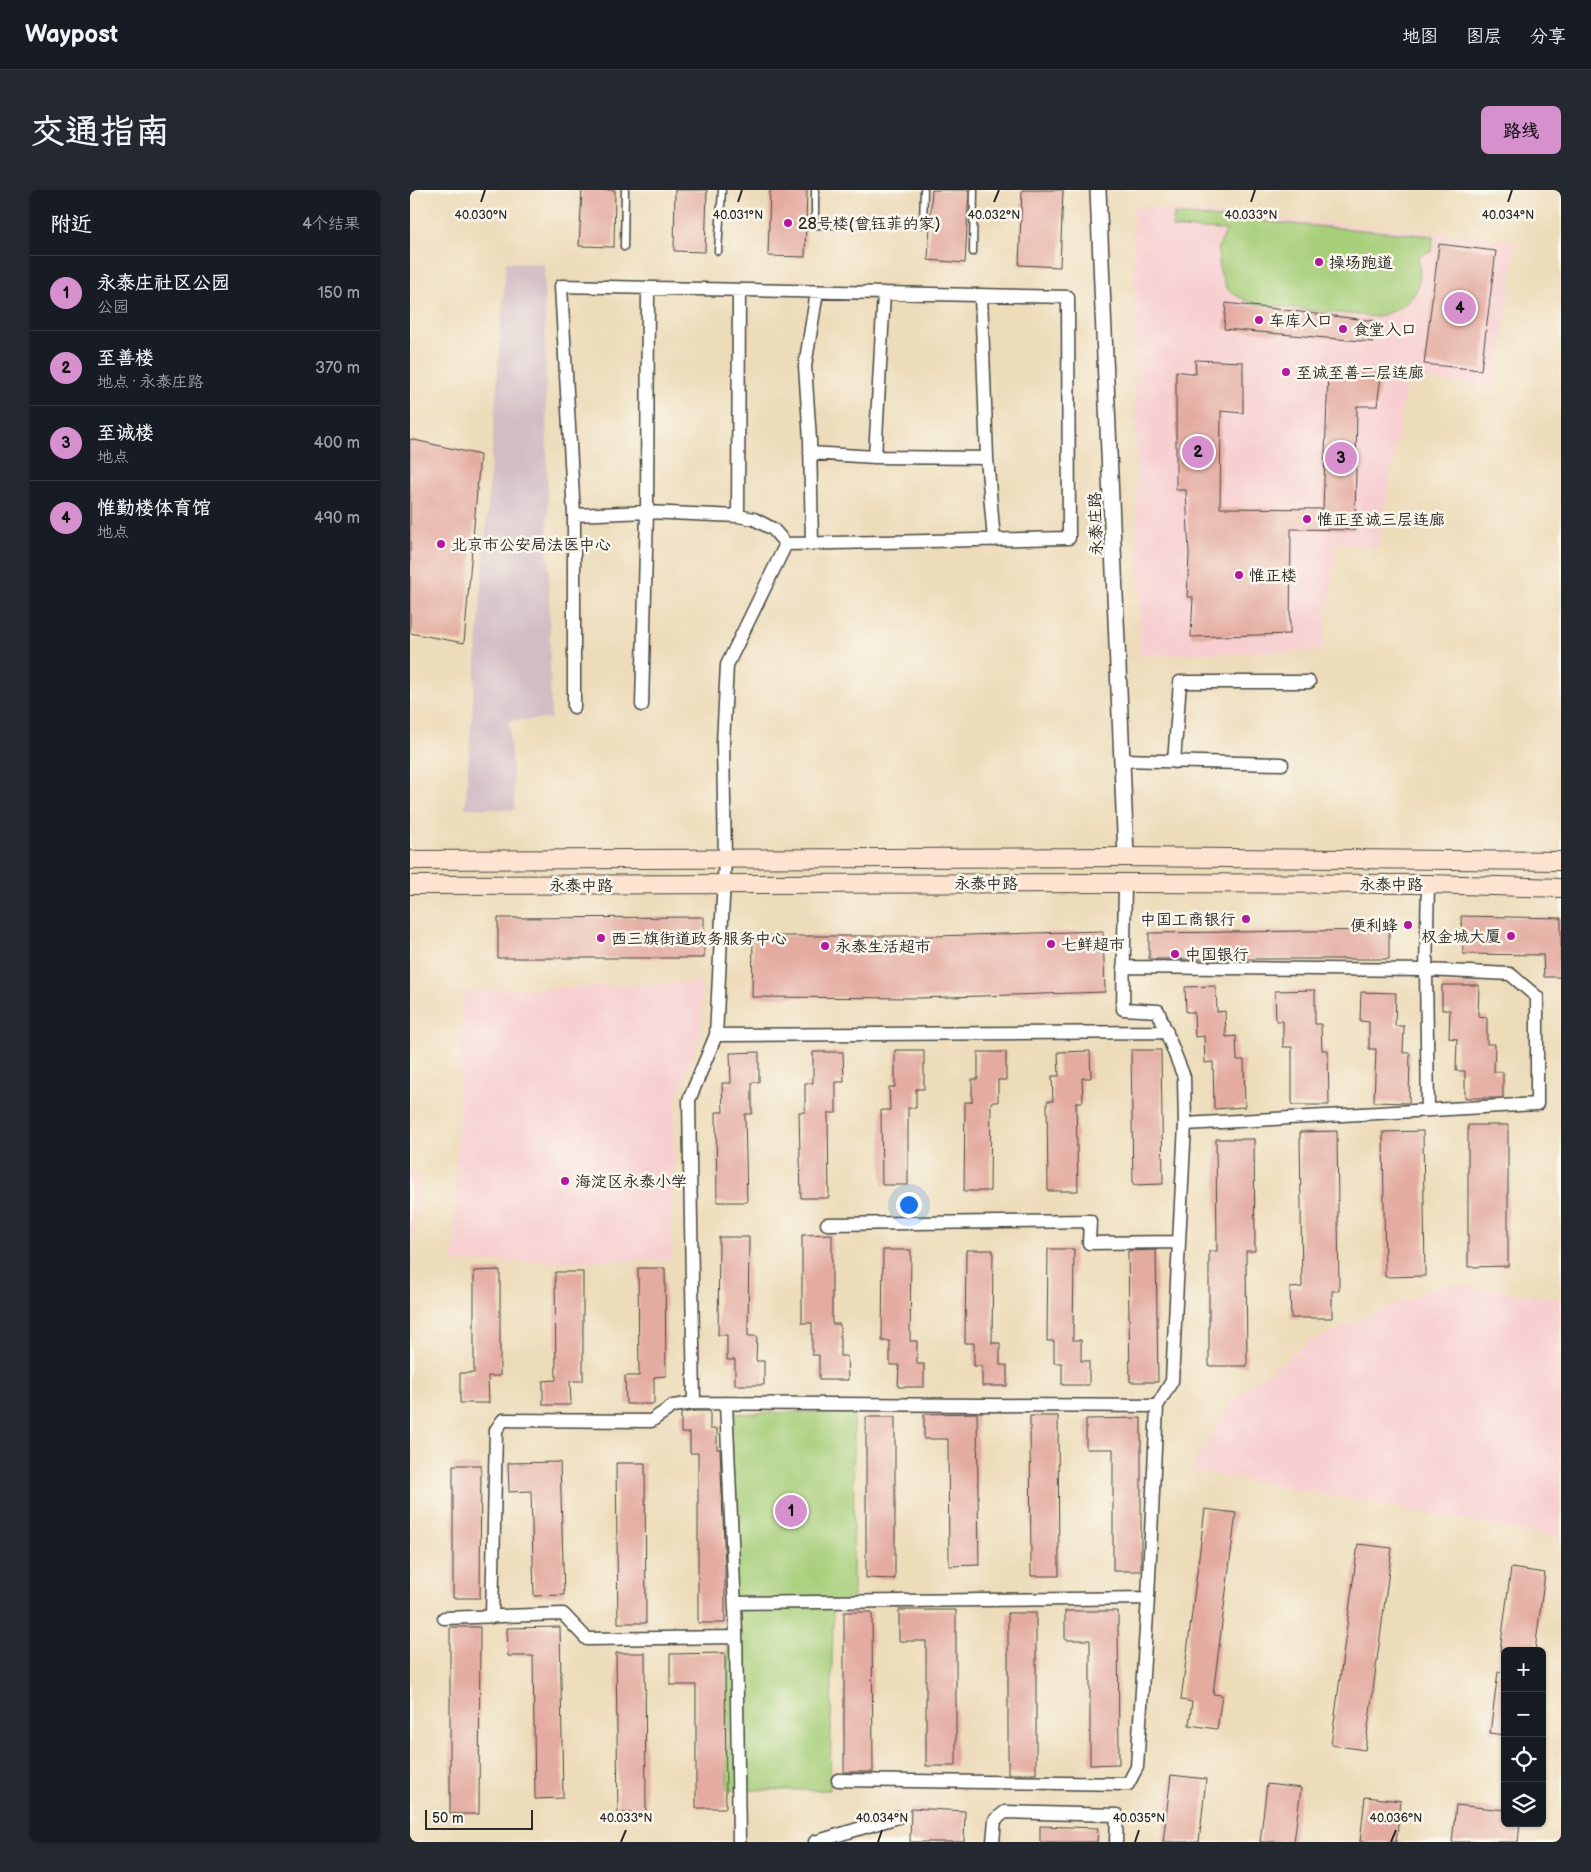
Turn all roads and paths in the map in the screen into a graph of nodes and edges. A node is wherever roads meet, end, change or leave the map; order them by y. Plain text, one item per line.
1 (625, 190) edge
2 (722, 190) edge
3 (815, 190) edge
4 (924, 190) edge
5 (974, 190) edge
6 (1098, 190) edge
7 (624, 248) dead end
8 (718, 251) dead end
9 (973, 252) dead end
10 (648, 288) junction
11 (739, 290) junction
12 (817, 292) junction
13 (884, 293) junction
14 (981, 296) junction
15 (810, 453) junction
16 (875, 457) junction
17 (987, 458) junction
18 (647, 512) junction
19 (574, 515) junction
20 (738, 516) junction
21 (994, 540) junction
22 (786, 544) junction
23 (812, 544) junction
24 (1310, 682) dead end
25 (642, 705) dead end
26 (574, 707) dead end
27 (1122, 760) junction
28 (1174, 762) junction
29 (1282, 764) dead end
30 (1126, 857) junction
31 (725, 859) junction
32 (410, 860) edge
33 (1561, 861) edge
34 (1125, 883) junction
35 (723, 884) junction
36 (1428, 884) junction
37 (410, 885) edge
38 (1561, 888) edge
39 (1122, 967) junction
40 (1426, 970) junction
41 (1167, 1032) junction
42 (716, 1035) junction
43 (1428, 1110) junction
44 (1185, 1124) junction
45 (827, 1224) dead end
46 (1179, 1242) junction
47 (694, 1402) junction
48 (726, 1403) junction
49 (1157, 1406) junction
50 (1148, 1598) junction
51 (492, 1617) junction
52 (444, 1618) dead end
53 (736, 1637) junction
54 (838, 1780) dead end
55 (898, 1817) dead end
56 (739, 1842) edge
57 (815, 1842) edge
58 (993, 1842) edge
59 (1116, 1842) edge

1 - 7 lane
2 - 8 lane
3 - 4 lane
5 - 9 lane
6 - 27 street, 永泰庄路
10 - 11 street
10 - 18 street
10 - 19 street
11 - 12 street
11 - 20 street
12 - 13 street
12 - 15 street
13 - 14 street
13 - 16 street
14 - 17 street
14 - 21 street
15 - 16 street
15 - 23 street
16 - 17 street
17 - 21 street
18 - 19 street
18 - 20 street
18 - 25 street
19 - 26 street
20 - 22 street
21 - 23 street
22 - 23 street
22 - 31 street
24 - 28 street
27 - 28 street
27 - 30 street, 永泰庄路
28 - 29 street
30 - 31 main road, 永泰中路
30 - 33 main road, 永泰中路
31 - 32 main road, 永泰中路
31 - 35 street
34 - 35 main road, 永泰中路
34 - 36 main road, 永泰中路
34 - 39 street
35 - 37 main road, 永泰中路
35 - 42 street
36 - 38 main road, 永泰中路
36 - 40 street
39 - 40 street
39 - 41 street
40 - 43 street
40 - 43 street
41 - 42 street
41 - 44 street
42 - 47 street
43 - 44 street
44 - 46 street
45 - 46 street
46 - 49 street
47 - 48 street
47 - 51 street
48 - 49 street
48 - 53 street
49 - 50 street
50 - 53 street
50 - 54 street
51 - 52 street
51 - 53 street
53 - 56 street
55 - 57 street
58 - 59 street

